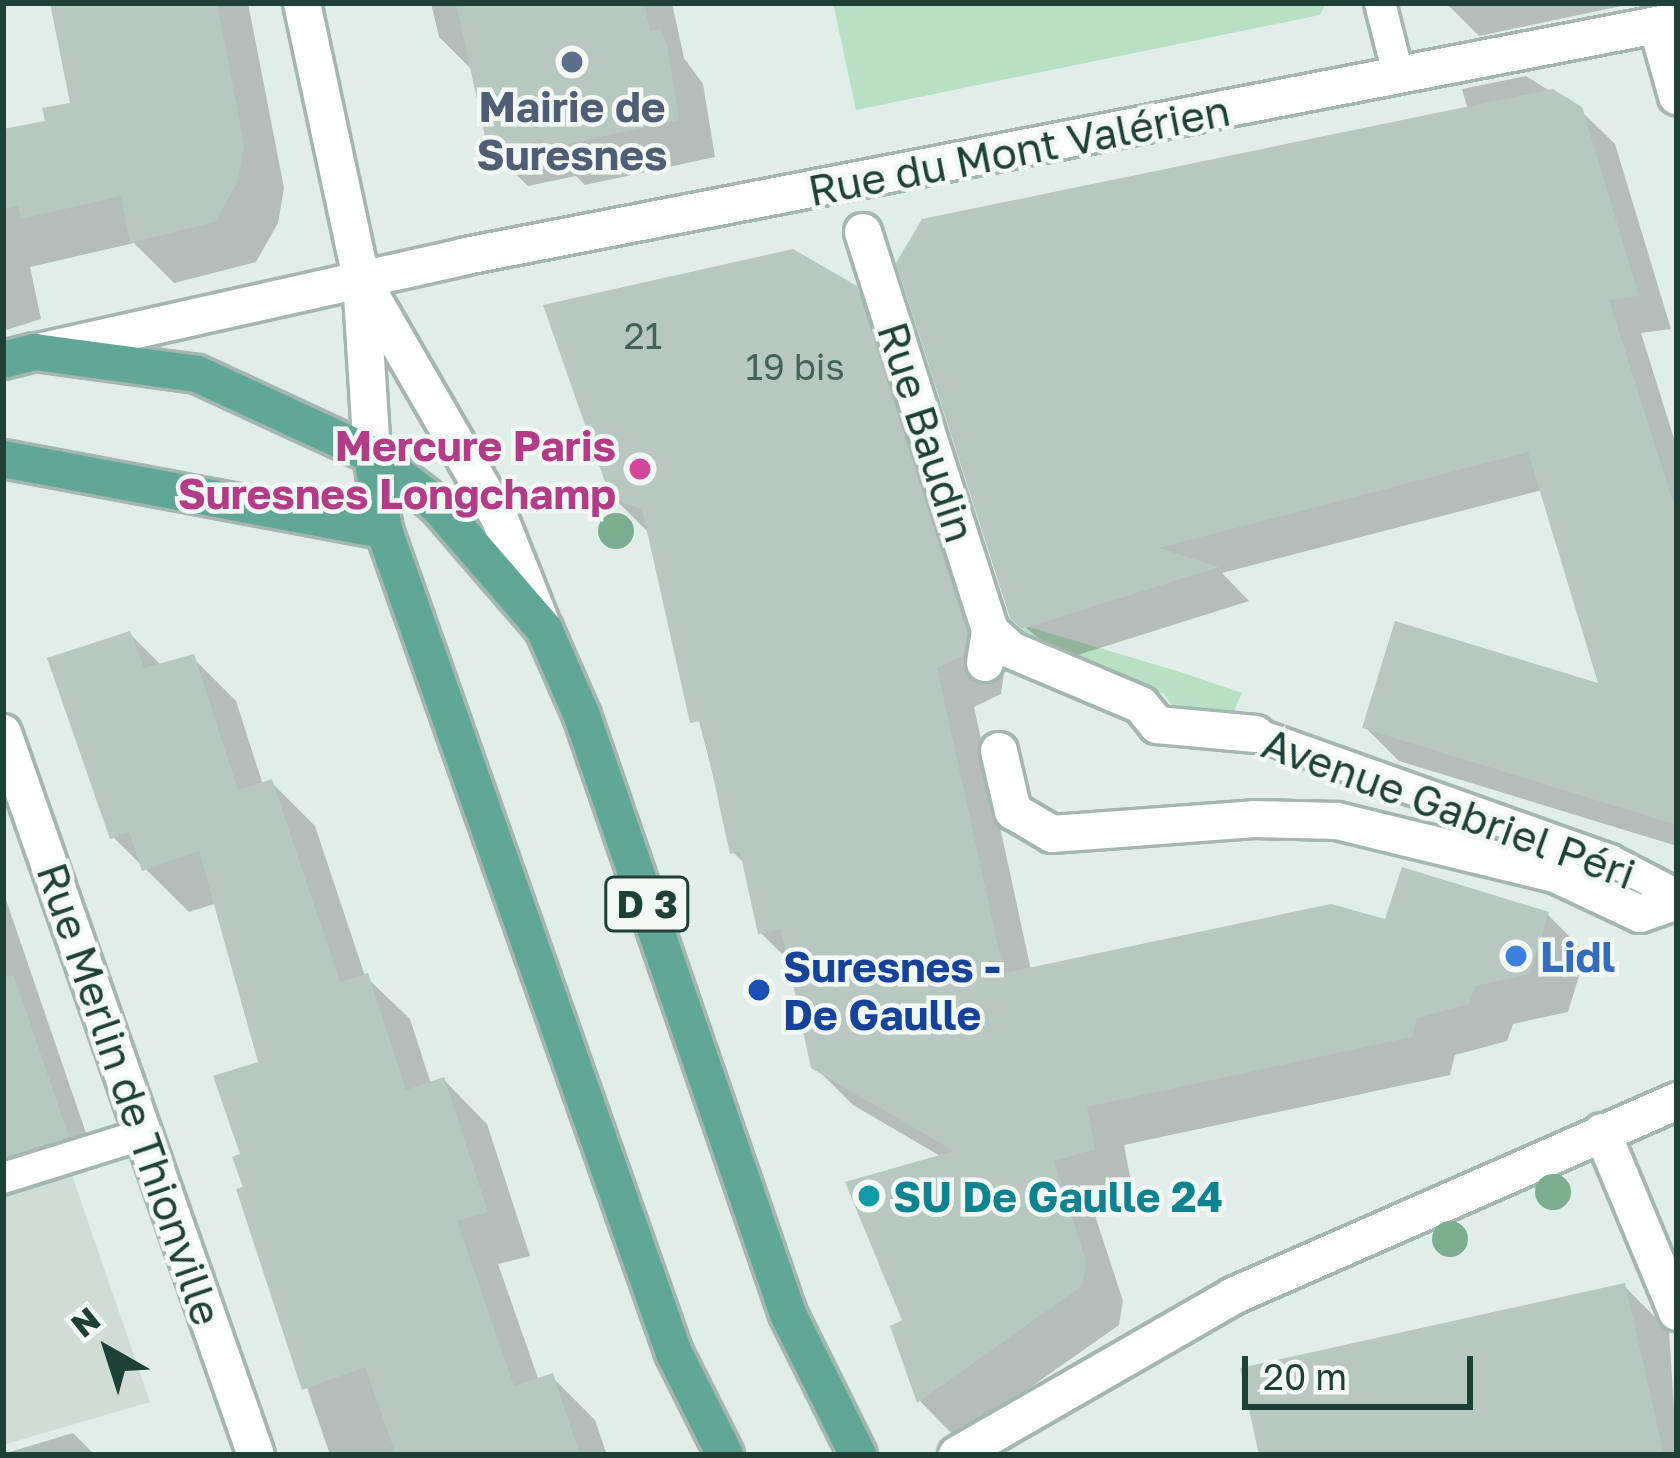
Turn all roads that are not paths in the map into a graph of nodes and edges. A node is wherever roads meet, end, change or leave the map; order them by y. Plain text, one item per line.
1 (302, 3) edge
2 (1380, 3) edge
3 (1667, 23) edge
4 (1398, 74) junction
5 (1677, 96) edge
6 (863, 232) dead end
7 (362, 279) junction
8 (19, 356) edge
9 (372, 455) junction
10 (3, 459) edge
11 (384, 530) junction
12 (544, 629) junction
13 (987, 647) joint
14 (3, 733) edge
15 (1256, 734) joint
16 (999, 751) dead end
17 (1677, 898) edge
18 (1677, 1101) edge
19 (1602, 1132) junction
20 (144, 1134) junction
21 (3, 1178) edge
22 (1677, 1312) edge
23 (256, 1455) edge
24 (725, 1455) edge
25 (858, 1455) edge
26 (957, 1455) edge

1 - 7 street
2 - 4 lane
3 - 4 street, Rue du Mont Valérien
3 - 5 street
4 - 7 street, Rue du Mont Valérien
6 - 13 street, Rue Baudin
7 - 8 street, D 3
7 - 9 street
7 - 12 street, D 3
8 - 9 main road, D 3
9 - 11 main road
9 - 12 main road, D 3
10 - 11 main road
11 - 24 main road
12 - 25 main road, D 3
13 - 15 street, Avenue Gabriel Péri
14 - 20 street, Rue Merlin de Thionville
15 - 17 lane, Avenue Gabriel Péri
16 - 17 street, Avenue Gabriel Péri
18 - 19 street
19 - 22 street
19 - 26 street
20 - 21 lane
20 - 23 street, Rue Merlin de Thionville

